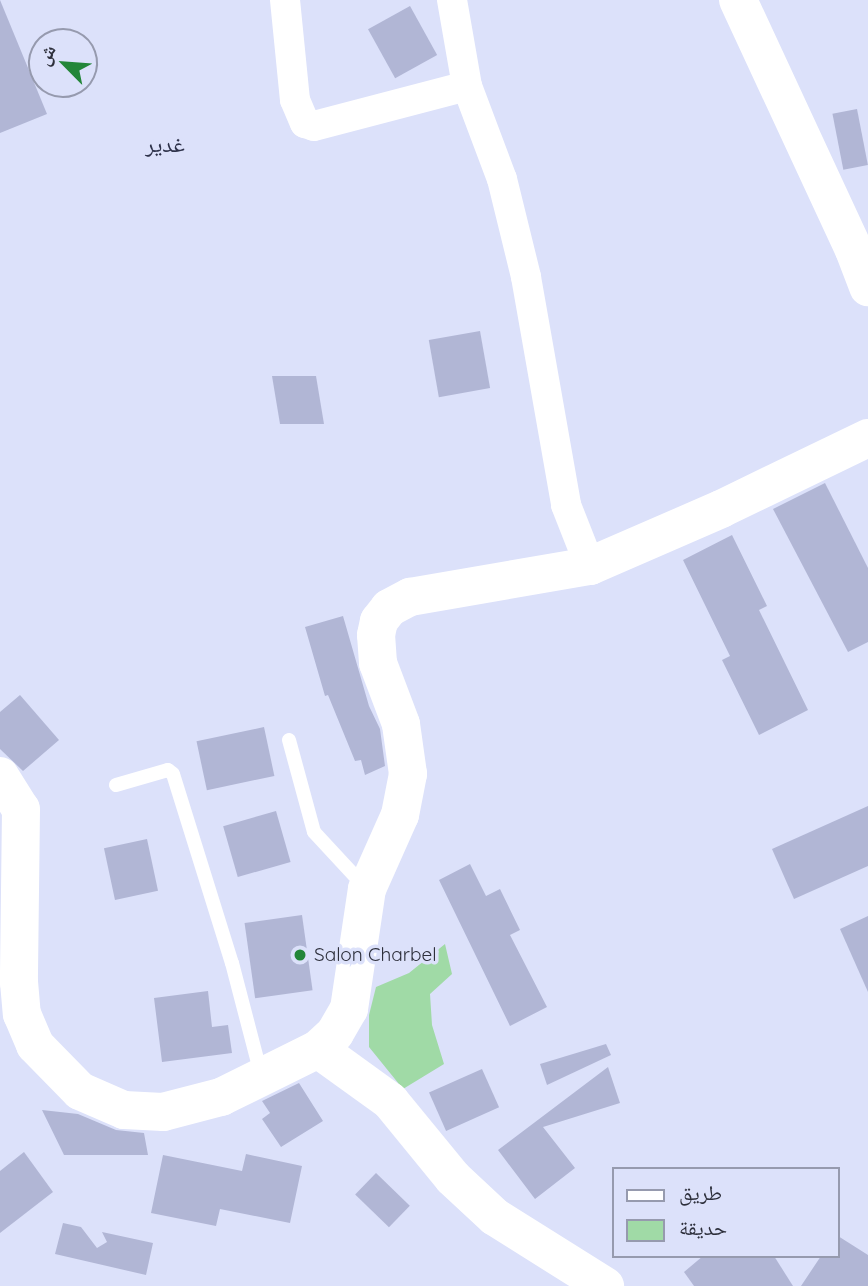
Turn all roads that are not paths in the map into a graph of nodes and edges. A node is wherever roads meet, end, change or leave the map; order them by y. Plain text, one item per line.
1 (285, 0) edge
2 (452, 0) edge
3 (738, 0) edge
4 (467, 86) junction
5 (868, 287) edge
6 (868, 438) edge
7 (590, 566) junction
8 (289, 740) dead end
9 (0, 776) edge
10 (116, 785) dead end
11 (367, 889) junction
12 (318, 1049) junction
13 (262, 1079) junction
14 (605, 1286) edge

1 - 4 street
2 - 4 street
3 - 5 street
4 - 7 street
6 - 7 street
7 - 11 street
8 - 11 lane
9 - 13 street
10 - 13 lane
11 - 12 street
12 - 13 street
12 - 14 street

